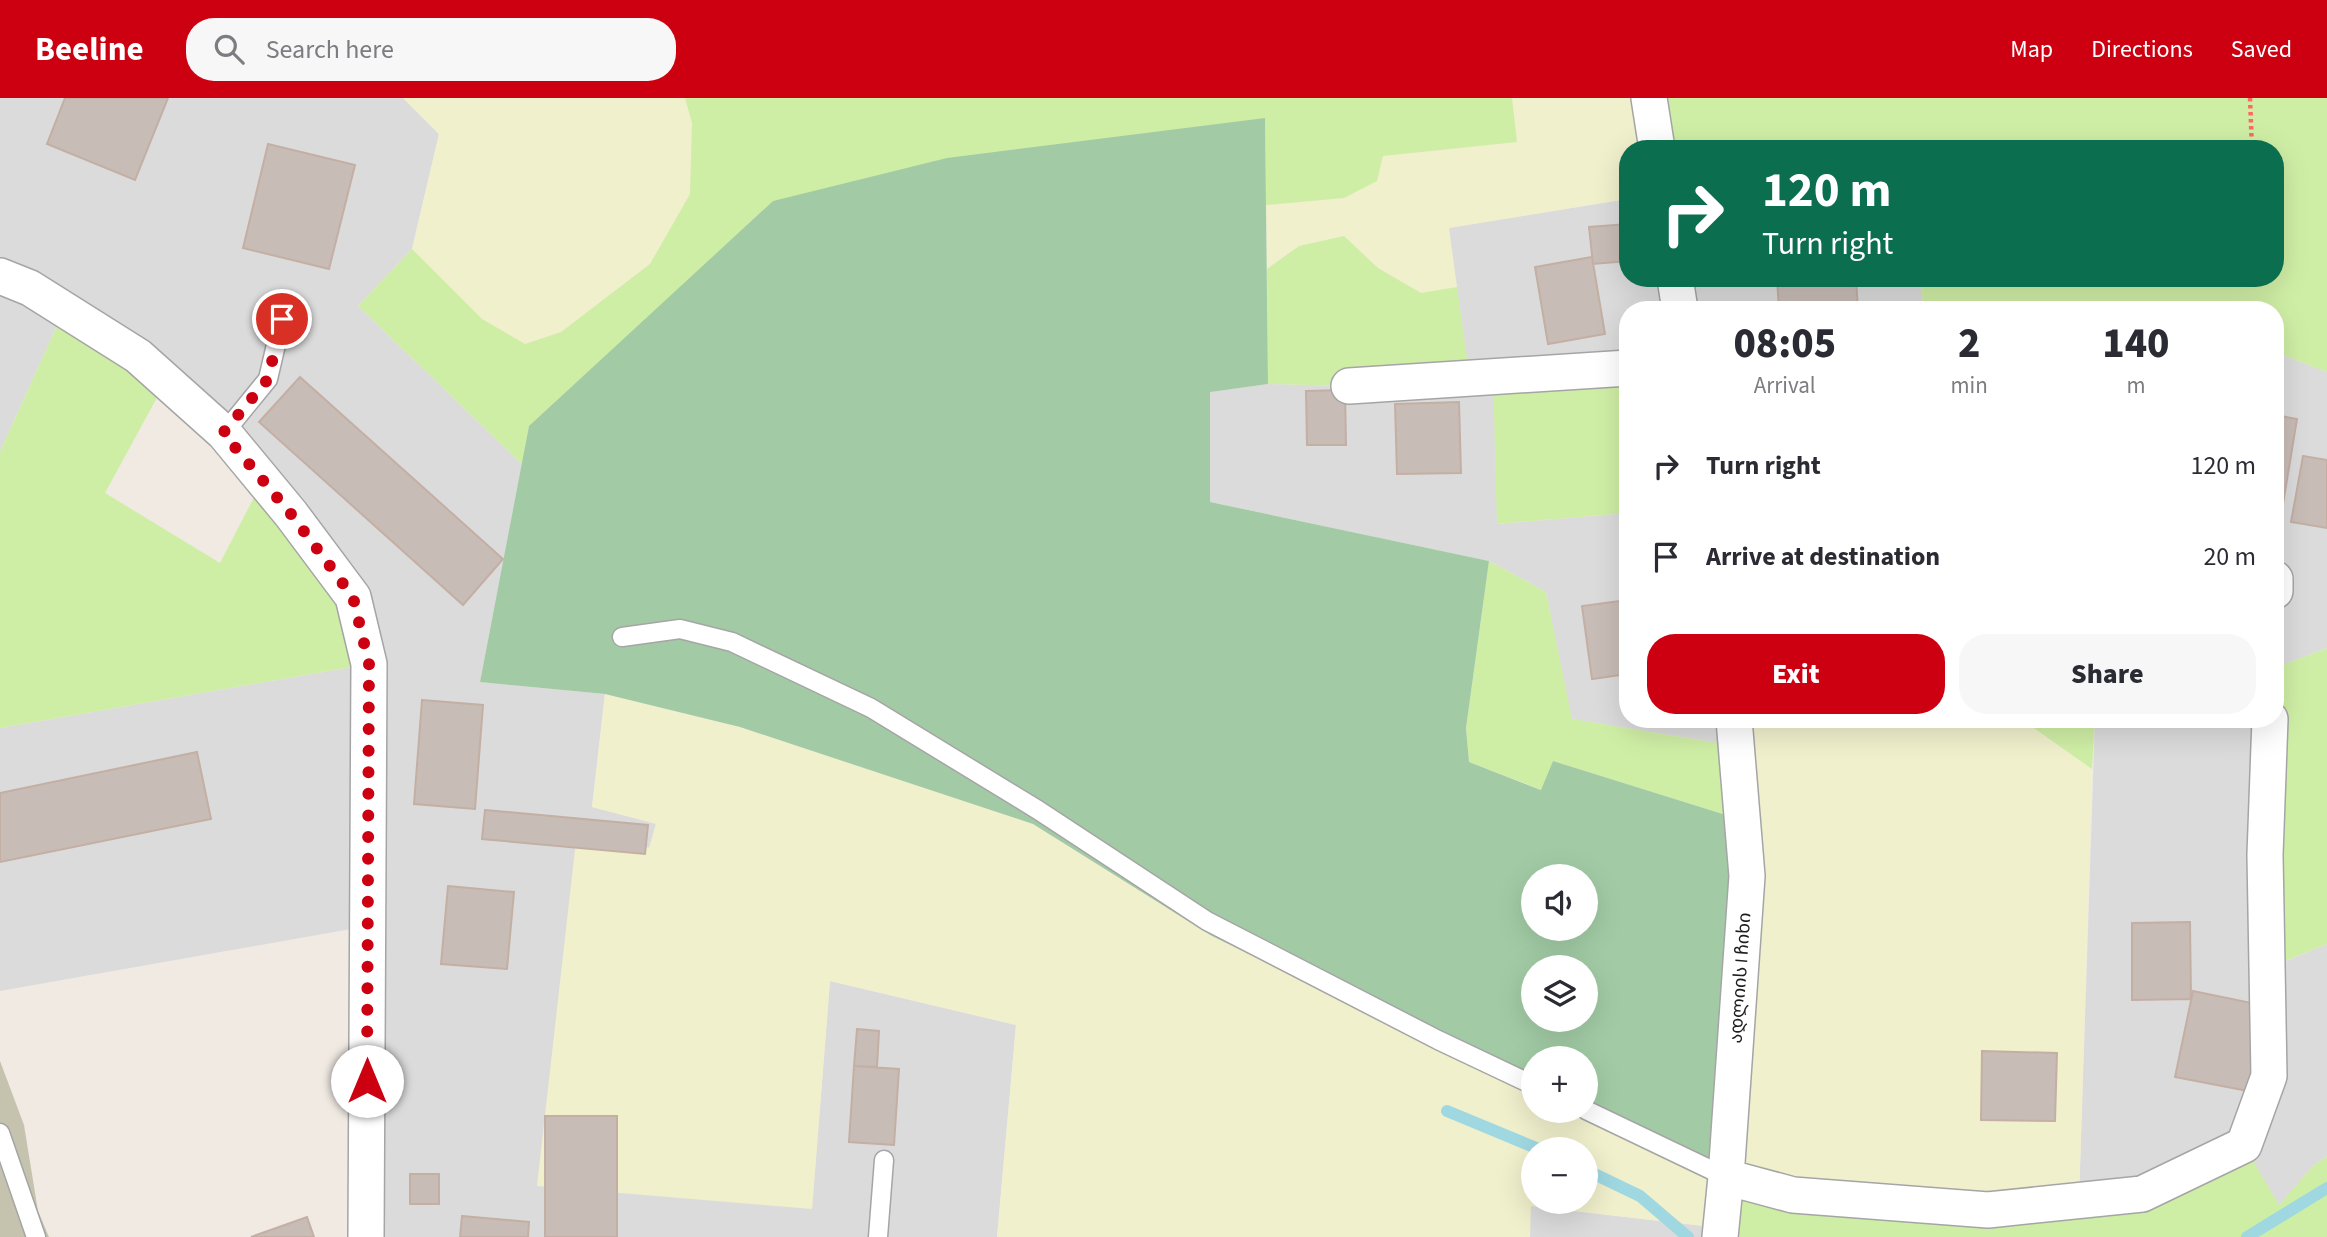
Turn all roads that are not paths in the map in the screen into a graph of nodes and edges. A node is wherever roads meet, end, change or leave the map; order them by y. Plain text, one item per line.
1 (1649, 98) edge
2 (1656, 140) edge
3 (0, 275) edge
4 (282, 319) dead end
5 (1619, 369) edge
6 (1349, 386) dead end
7 (223, 433) junction
8 (622, 637) dead end
9 (1735, 728) edge
10 (2270, 728) edge
11 (1521, 1079) edge
12 (1598, 1116) edge
13 (0, 1133) edge
14 (884, 1160) dead end
15 (1726, 1177) junction
16 (36, 1237) edge
17 (366, 1237) edge
18 (878, 1237) edge
19 (1720, 1237) edge

1 - 2 street
3 - 7 street
4 - 7 lane
5 - 6 street
7 - 17 street
8 - 11 lane
9 - 15 street, ადლიის I ჩიხი
10 - 15 street
12 - 15 lane
13 - 16 lane
14 - 18 lane
15 - 19 street, ადლიის I ჩიხი

